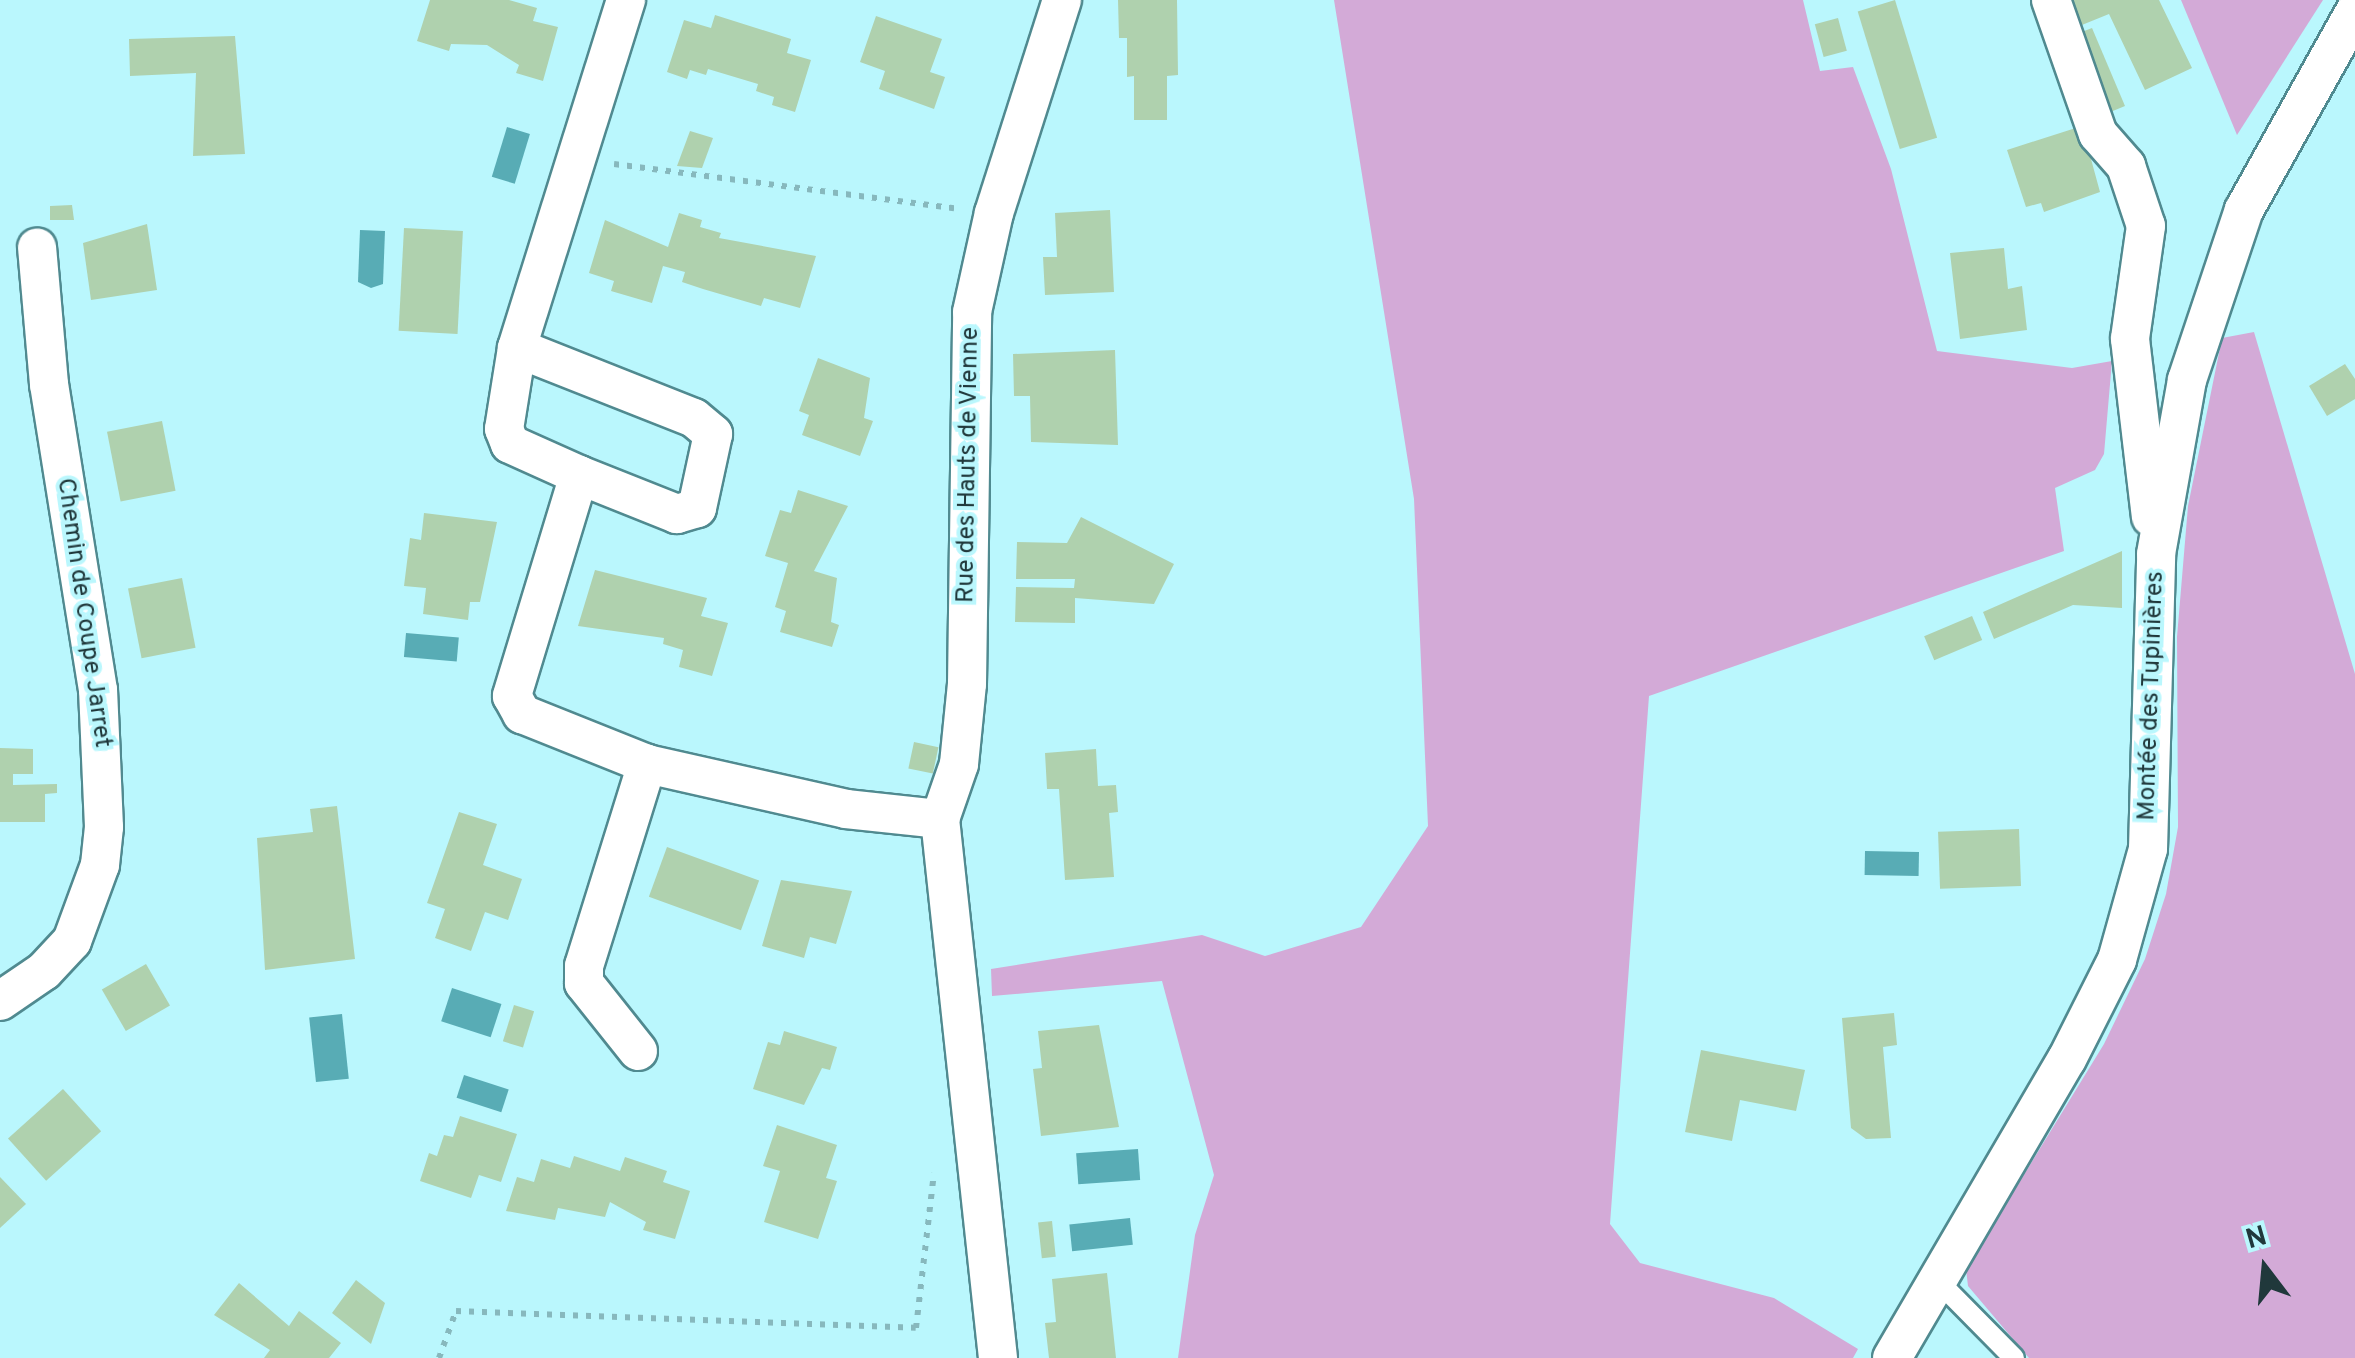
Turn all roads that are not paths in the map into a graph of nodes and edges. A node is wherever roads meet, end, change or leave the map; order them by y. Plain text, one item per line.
1 (626, 0) edge
2 (1062, 0) edge
3 (2050, 0) edge
4 (2355, 11) edge
5 (38, 248) dead end
6 (517, 348) junction
7 (579, 475) junction
8 (2156, 554) junction
9 (647, 764) junction
10 (940, 820) junction
11 (0, 1001) edge
12 (638, 1052) dead end
13 (1936, 1280) junction
14 (998, 1358) edge
15 (1892, 1358) edge
16 (2014, 1358) edge

1 - 6 street
2 - 10 street, Rue des Hauts de Vienne
3 - 8 street
4 - 8 street, Montée des Tupinières
5 - 11 street, Chemin de Coupe Jarret
6 - 7 street
6 - 7 street
7 - 9 street
8 - 13 street, Montée des Tupinières
9 - 10 street
9 - 12 street
10 - 14 street, Rue des Hauts de Vienne
13 - 15 street, Montée des Tupinières
13 - 16 lane

